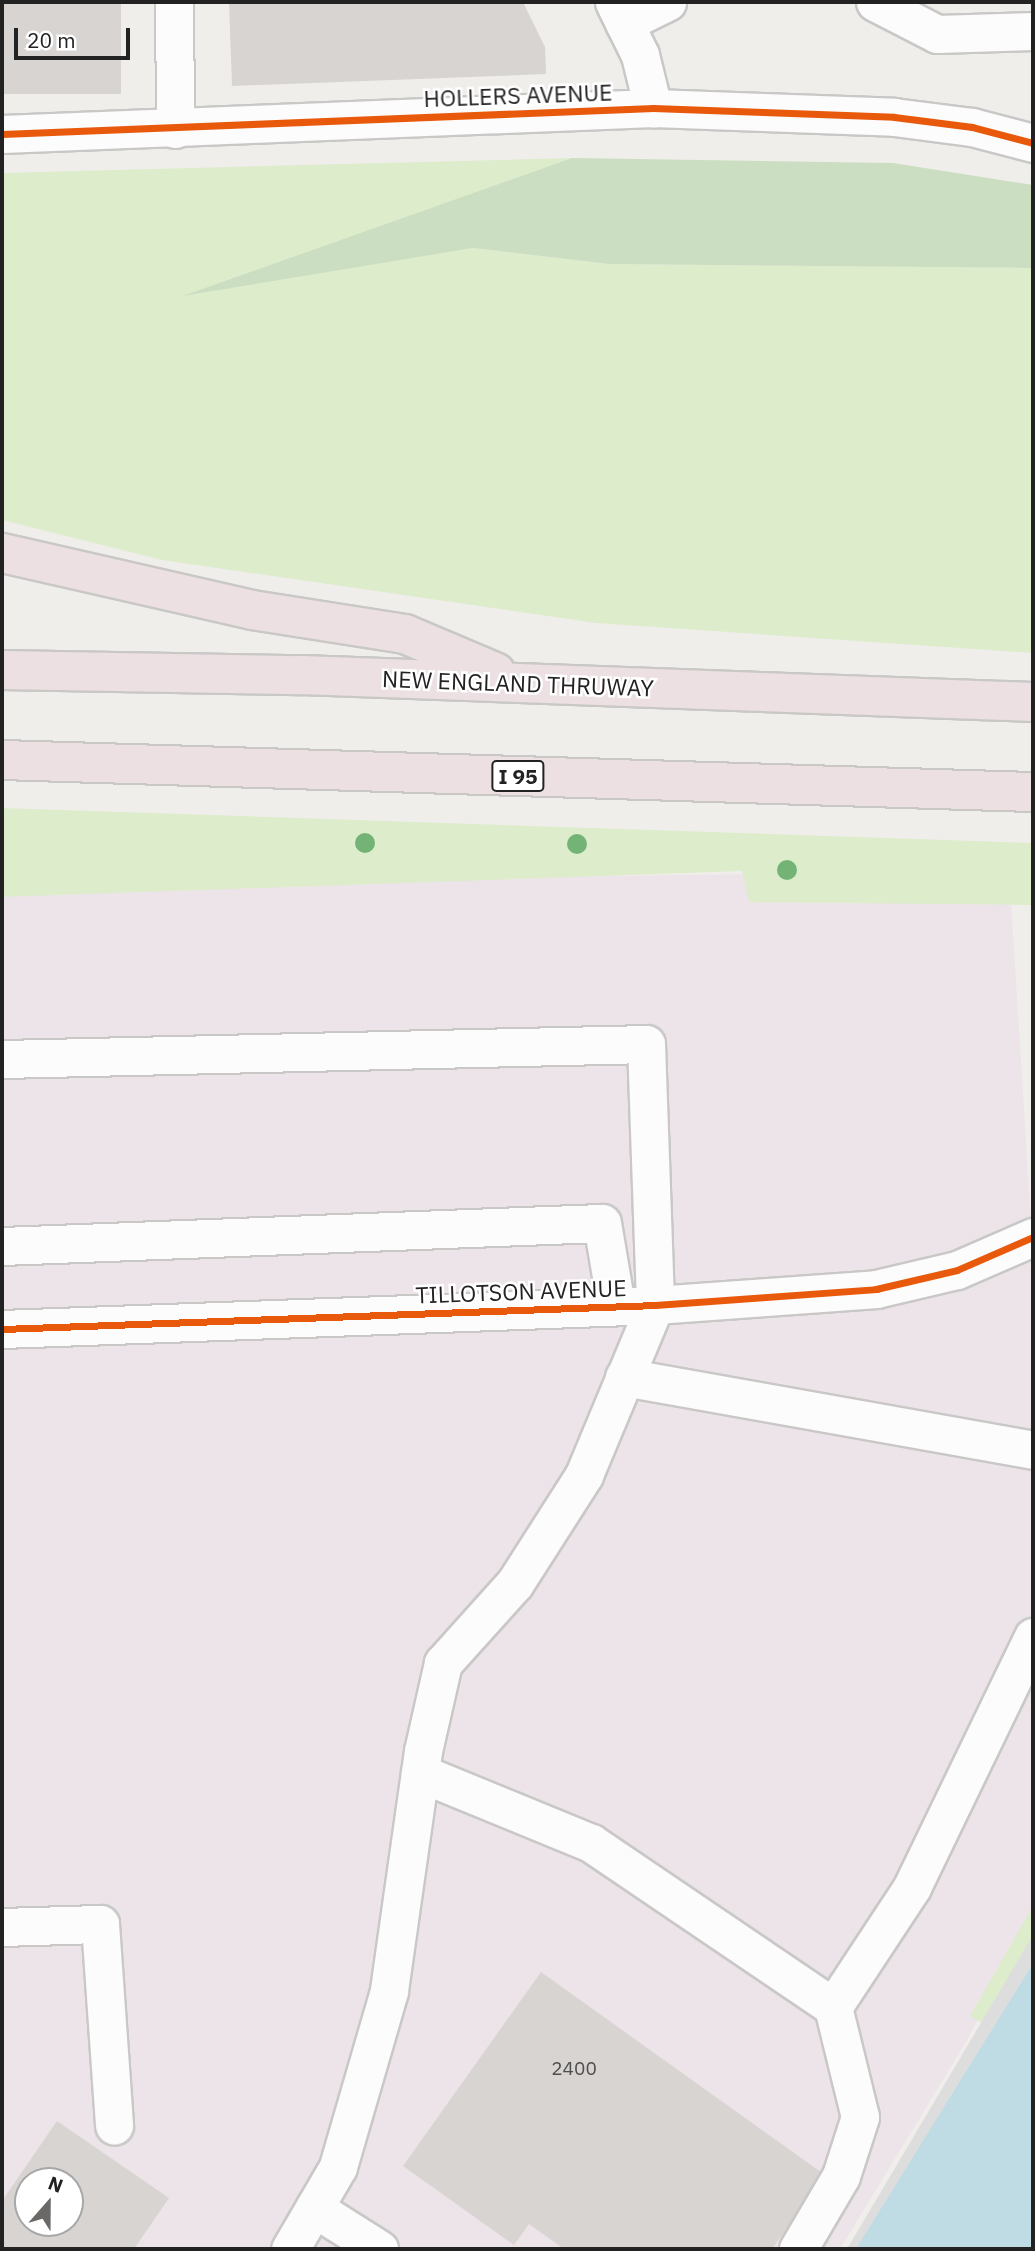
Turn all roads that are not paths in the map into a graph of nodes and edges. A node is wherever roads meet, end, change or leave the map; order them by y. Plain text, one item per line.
1 (174, 2) edge
2 (667, 2) edge
3 (875, 2) edge
4 (619, 12) edge
5 (1033, 31) edge
6 (653, 108) junction
7 (176, 129) junction
8 (2, 134) edge
9 (1033, 144) edge
10 (2, 553) edge
11 (2, 670) edge
12 (520, 682) junction
13 (1033, 702) edge
14 (2, 760) edge
15 (1033, 792) edge
16 (2, 1059) edge
17 (1033, 1237) edge
18 (2, 1245) edge
19 (655, 1305) junction
20 (616, 1306) junction
21 (2, 1329) edge
22 (624, 1377) junction
23 (1033, 1450) edge
24 (1033, 1637) edge
25 (421, 1773) junction
26 (2, 1927) edge
27 (833, 2007) junction
28 (114, 2126) dead end
29 (314, 2208) junction
30 (290, 2249) edge
31 (379, 2249) edge
32 (798, 2249) edge

1 - 7 street
2 - 4 street
3 - 5 street
4 - 6 street
6 - 7 street, HOLLERS AVENUE
6 - 9 street, HOLLERS AVENUE
7 - 8 street, HOLLERS AVENUE
10 - 12 highway
11 - 12 highway, NEW ENGLAND THRUWAY
12 - 13 highway, NEW ENGLAND THRUWAY
14 - 15 highway, I 95
16 - 19 street
17 - 19 street, TILLOTSON AVENUE
18 - 20 street
19 - 20 street, TILLOTSON AVENUE
19 - 22 street
20 - 21 street, TILLOTSON AVENUE
22 - 23 street
22 - 25 street
24 - 27 street
25 - 27 street
25 - 29 street
26 - 28 street
27 - 32 street
29 - 30 street
29 - 31 street

